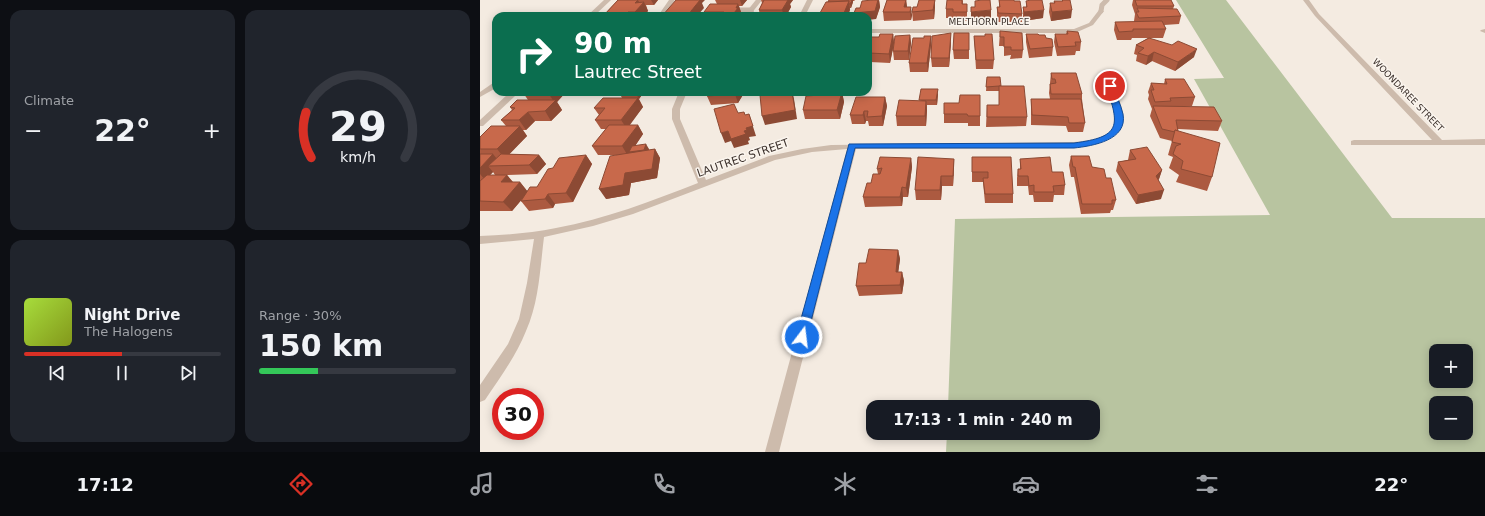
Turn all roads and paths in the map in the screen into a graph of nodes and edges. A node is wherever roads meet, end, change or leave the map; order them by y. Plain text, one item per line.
1 (608, 0) edge
2 (672, 0) edge
3 (759, 0) edge
4 (810, 0) edge
5 (1107, 0) edge
6 (1306, 0) edge
7 (725, 10) edge
8 (751, 10) joint
9 (1101, 11) joint
10 (594, 12) edge
11 (663, 12) edge
12 (804, 12) edge
13 (872, 31) edge
14 (1110, 86) dead end
15 (492, 88) edge
16 (480, 95) edge
17 (510, 96) dead end
18 (681, 96) edge
19 (480, 124) edge
20 (1438, 142) junction
21 (1485, 142) edge
22 (1354, 143) dead end
23 (852, 146) junction
24 (703, 184) junction
25 (539, 236) junction
26 (480, 240) edge
27 (480, 396) edge
28 (772, 452) edge

1 - 10 street
2 - 11 lane
3 - 8 lane
4 - 12 street
5 - 9 lane
6 - 20 street, WOONDAREE STREET
7 - 8 lane
9 - 13 street, MELTHORN PLACE
14 - 23 street, LAUTREC STREET
15 - 16 street
17 - 19 street
18 - 24 street
20 - 21 street
20 - 22 street, WOONDAREE STREET
23 - 24 street, LAUTREC STREET
23 - 28 street
24 - 25 street, LAUTREC STREET
25 - 26 street, LAUTREC STREET
25 - 27 street

